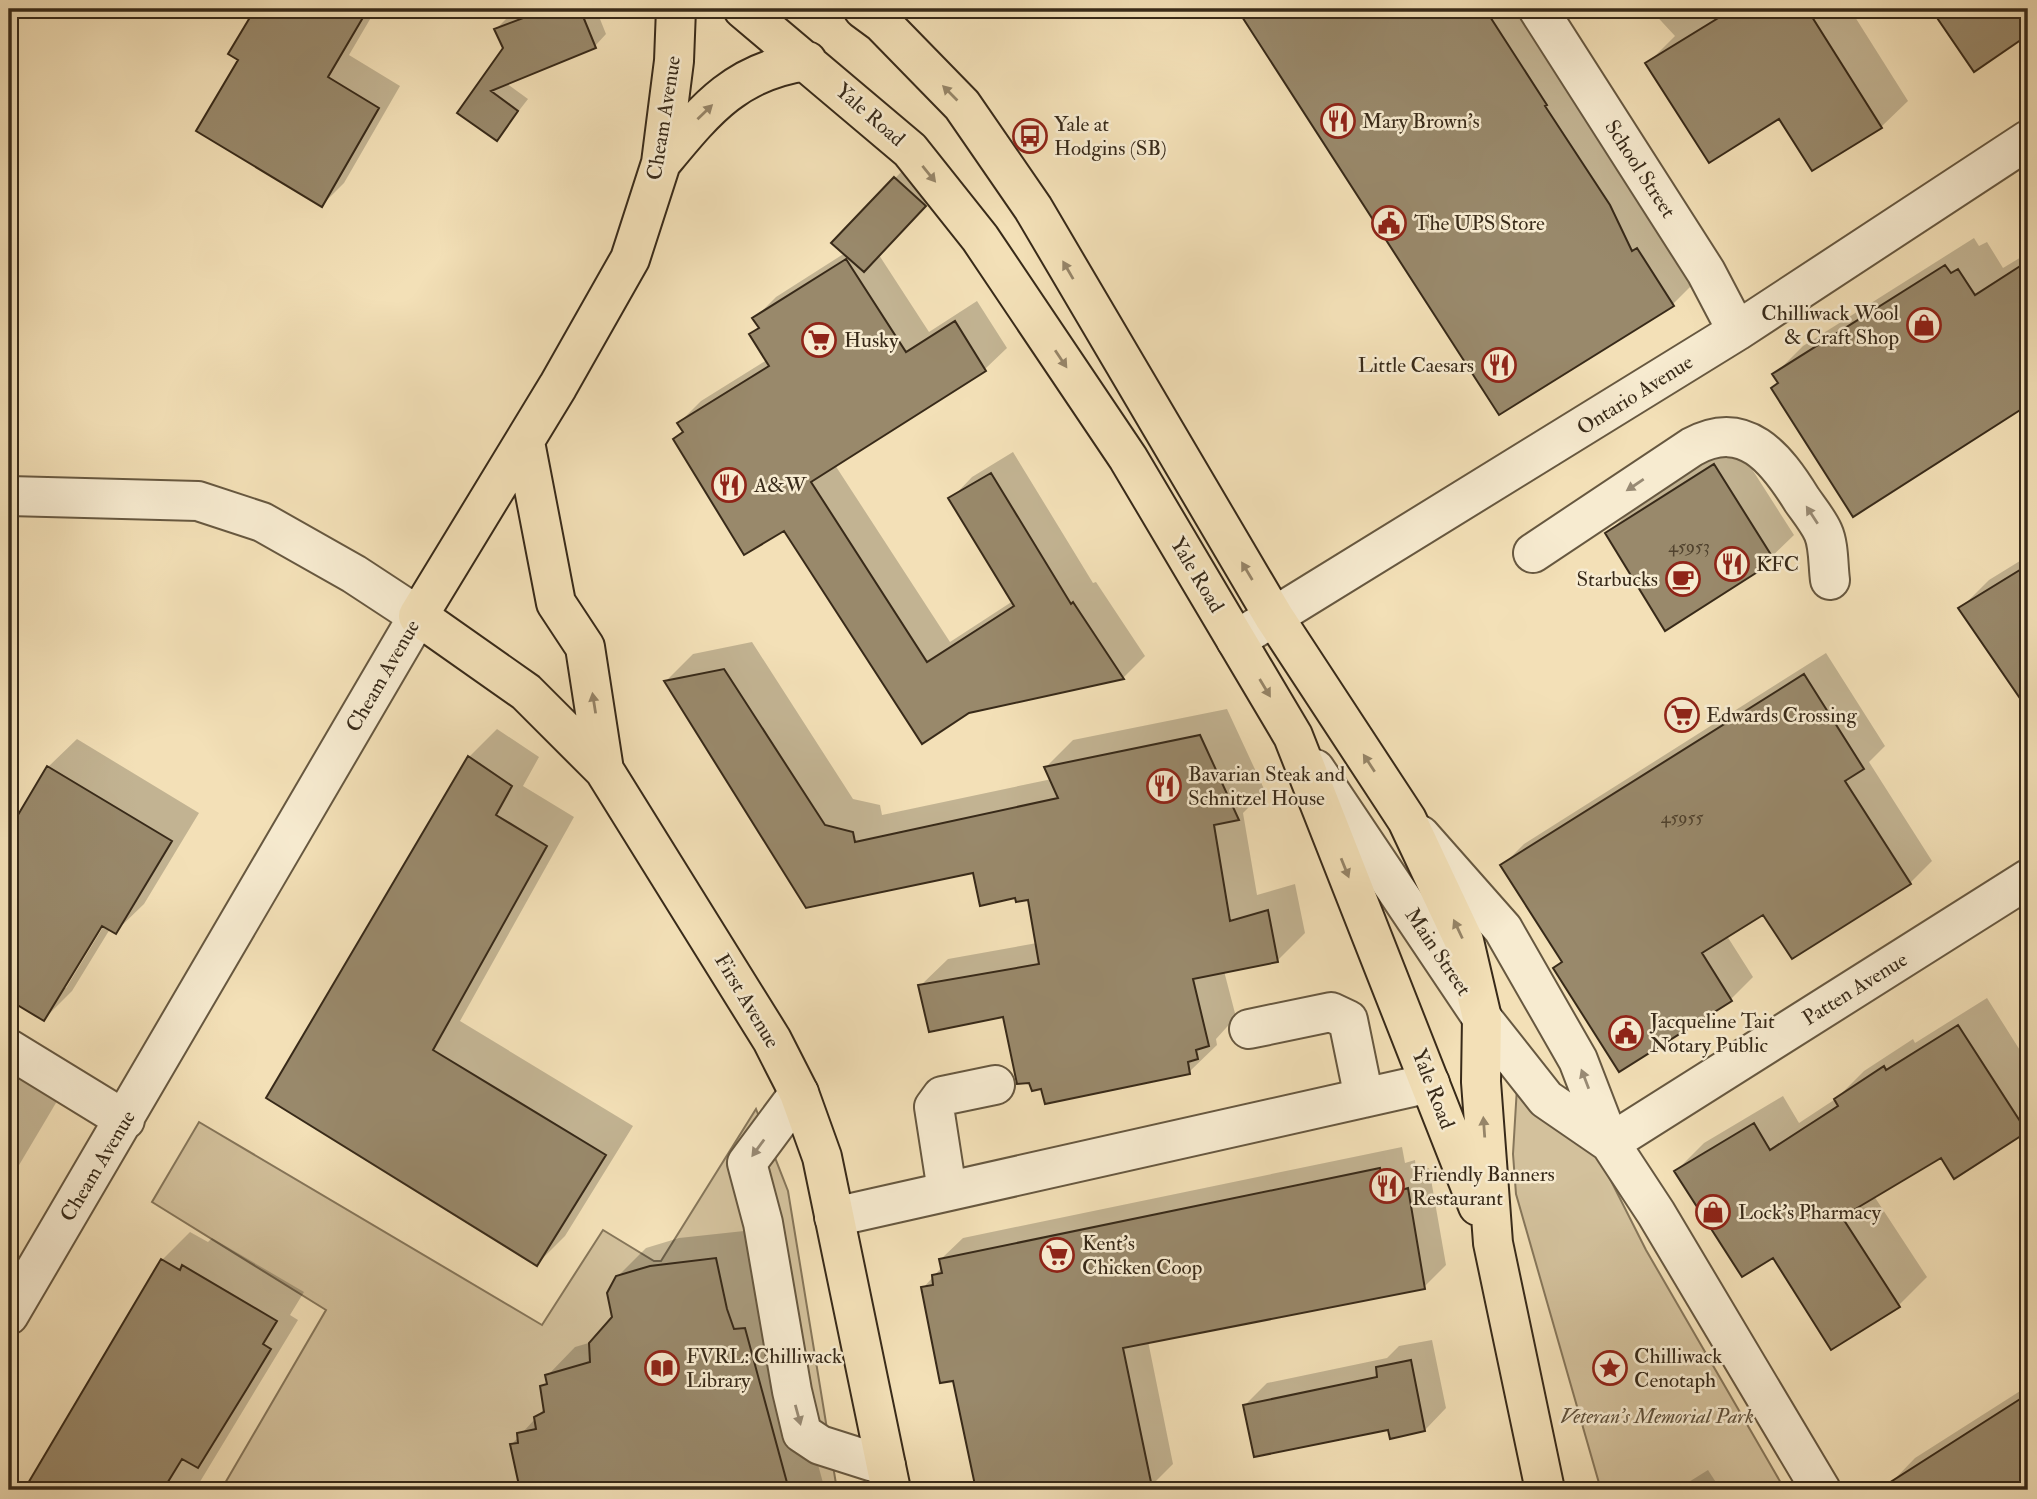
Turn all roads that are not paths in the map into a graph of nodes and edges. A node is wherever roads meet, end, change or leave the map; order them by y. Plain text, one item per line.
1 (676, 9) edge
2 (743, 9) edge
3 (863, 9) edge
4 (1538, 9) edge
5 (807, 61) junction
6 (2028, 140) edge
7 (661, 163) junction
8 (1737, 331) junction
9 (525, 442) junction
10 (9, 496) edge
11 (1533, 553) dead end
12 (1830, 580) dead end
13 (418, 615) junction
14 (1274, 617) junction
15 (1236, 640) junction
16 (1293, 736) junction
17 (604, 770) junction
18 (1406, 820) junction
19 (2028, 879) edge
20 (1482, 1018) junction
21 (1249, 1030) dead end
22 (9, 1049) edge
23 (1430, 1083) junction
24 (995, 1085) dead end
25 (799, 1093) junction
26 (1364, 1098) junction
27 (125, 1120) junction
28 (1610, 1143) junction
29 (947, 1191) junction
30 (834, 1217) junction
31 (1493, 1244) junction
32 (9, 1315) edge
33 (888, 1478) edge
34 (1545, 1490) edge
35 (1821, 1490) edge

1 - 7 main road, Cheam Avenue
2 - 5 main road, Yale Road
14 -> 3 main road, Yale Road
4 - 8 street, School Street
7 -> 5 main road
5 -> 15 main road, Yale Road
6 - 8 street, Ontario Avenue
7 - 9 main road, Cheam Avenue
8 - 14 street, Ontario Avenue
9 - 13 main road, Cheam Avenue
17 -> 9 main road
10 - 13 street
12 -> 11 street
13 - 17 main road, First Avenue
13 - 27 street, Cheam Avenue
14 - 15 street, Ontario Avenue
18 -> 14 main road, Yale Road
15 -> 16 main road, Yale Road
16 - 20 street, Main Street
16 -> 23 main road, Yale Road
17 - 25 main road, First Avenue
20 -> 18 main road, Yale Road
28 -> 18 street, Main Street
19 - 28 street, Patten Avenue
20 - 28 street, Main Street
31 -> 20 main road, Yale Road
21 - 26 street
22 - 27 street
23 - 26 street
23 - 31 main road, Yale Road
24 - 29 street
25 - 30 main road, First Avenue
25 -> 33 street
26 - 29 street
27 - 32 street, Cheam Avenue
28 - 35 street, Main Street
29 - 30 street
30 - 33 main road, First Avenue
31 - 34 main road, Yale Road

